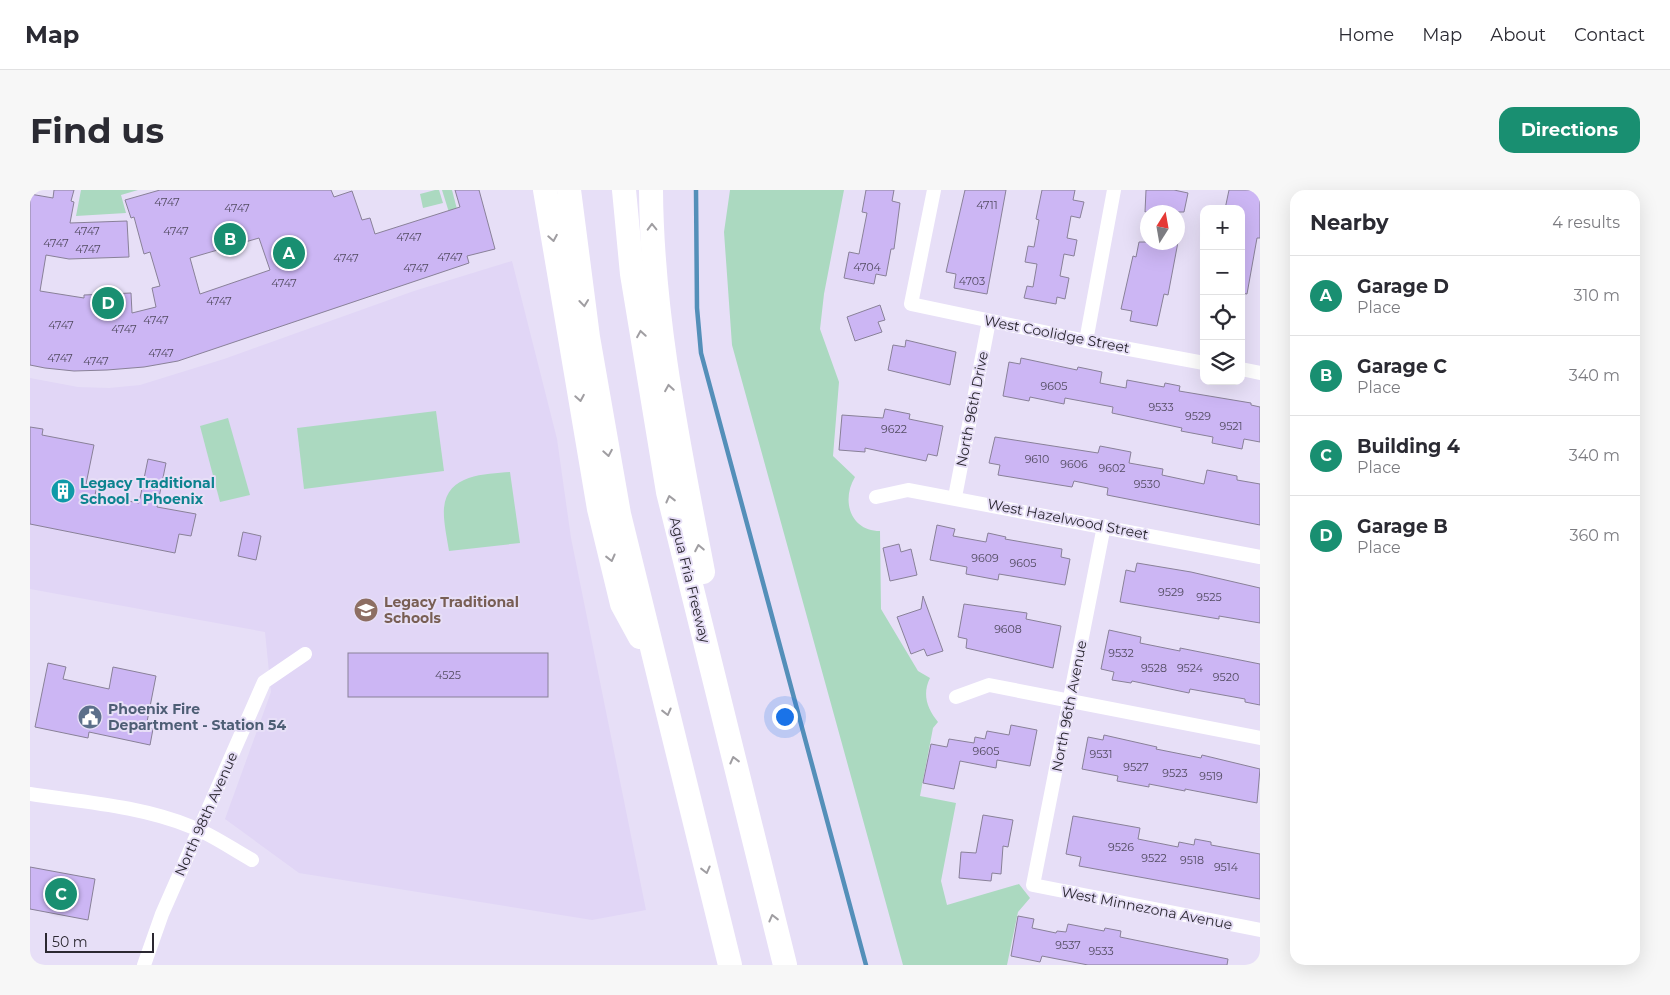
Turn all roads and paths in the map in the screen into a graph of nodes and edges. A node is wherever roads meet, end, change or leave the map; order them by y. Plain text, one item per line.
1 (545, 190) edge
2 (569, 190) edge
3 (624, 190) edge
4 (651, 190) edge
5 (934, 190) edge
6 (1114, 190) edge
7 (989, 321) junction
8 (1086, 341) junction
9 (1200, 361) edge
10 (1245, 370) edge
11 (1260, 373) edge
12 (876, 497) dead end
13 (956, 497) junction
14 (1104, 526) junction
15 (1260, 557) edge
16 (305, 654) dead end
17 (655, 665) junction
18 (710, 666) junction
19 (956, 697) dead end
20 (1069, 702) junction
21 (1260, 738) edge
22 (30, 794) edge
23 (199, 830) junction
24 (252, 860) dead end
25 (1034, 886) joint
26 (1260, 930) edge
27 (144, 965) edge
28 (730, 965) edge
29 (785, 965) edge

1 -> 17 highway
2 -> 17 highway
18 -> 3 highway, Agua Fria Freeway
18 -> 4 highway
5 - 7 street, West Coolidge Street
6 - 8 street
7 - 8 street, West Coolidge Street
7 - 13 street, North 96th Drive
8 - 9 street, West Coolidge Street
10 - 11 street
12 - 13 street, West Hazelwood Street
13 - 14 street, West Hazelwood Street
14 - 15 street, West Hazelwood Street
14 - 20 street, North 96th Avenue
16 - 23 street, North 98th Avenue
17 -> 28 highway
29 -> 18 highway, Agua Fria Freeway
19 - 20 street
20 - 21 street
20 - 25 street, North 96th Avenue
22 - 23 street
23 - 24 street
23 - 27 street, North 98th Avenue
25 - 26 street, West Minnezona Avenue

